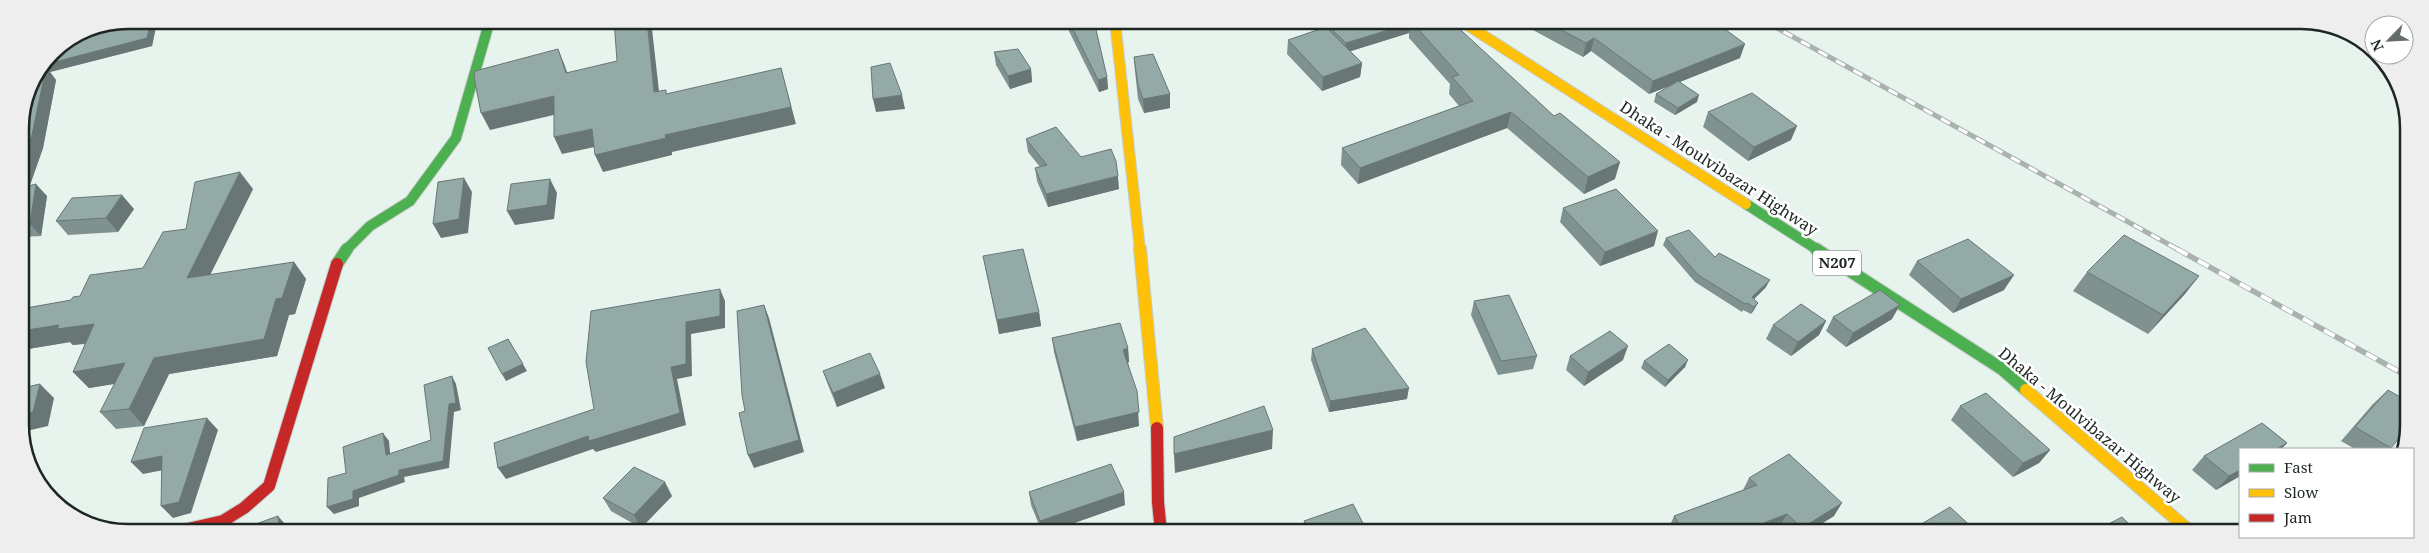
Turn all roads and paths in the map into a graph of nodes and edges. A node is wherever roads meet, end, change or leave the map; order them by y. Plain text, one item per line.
1 (487, 29) edge
2 (1116, 29) edge
3 (1472, 29) edge
4 (209, 524) edge
5 (1159, 524) edge
6 (2182, 524) edge

1 - 4 main road
2 - 5 main road
3 - 6 main road, Dhaka - Moulvibazar Highway / N207

